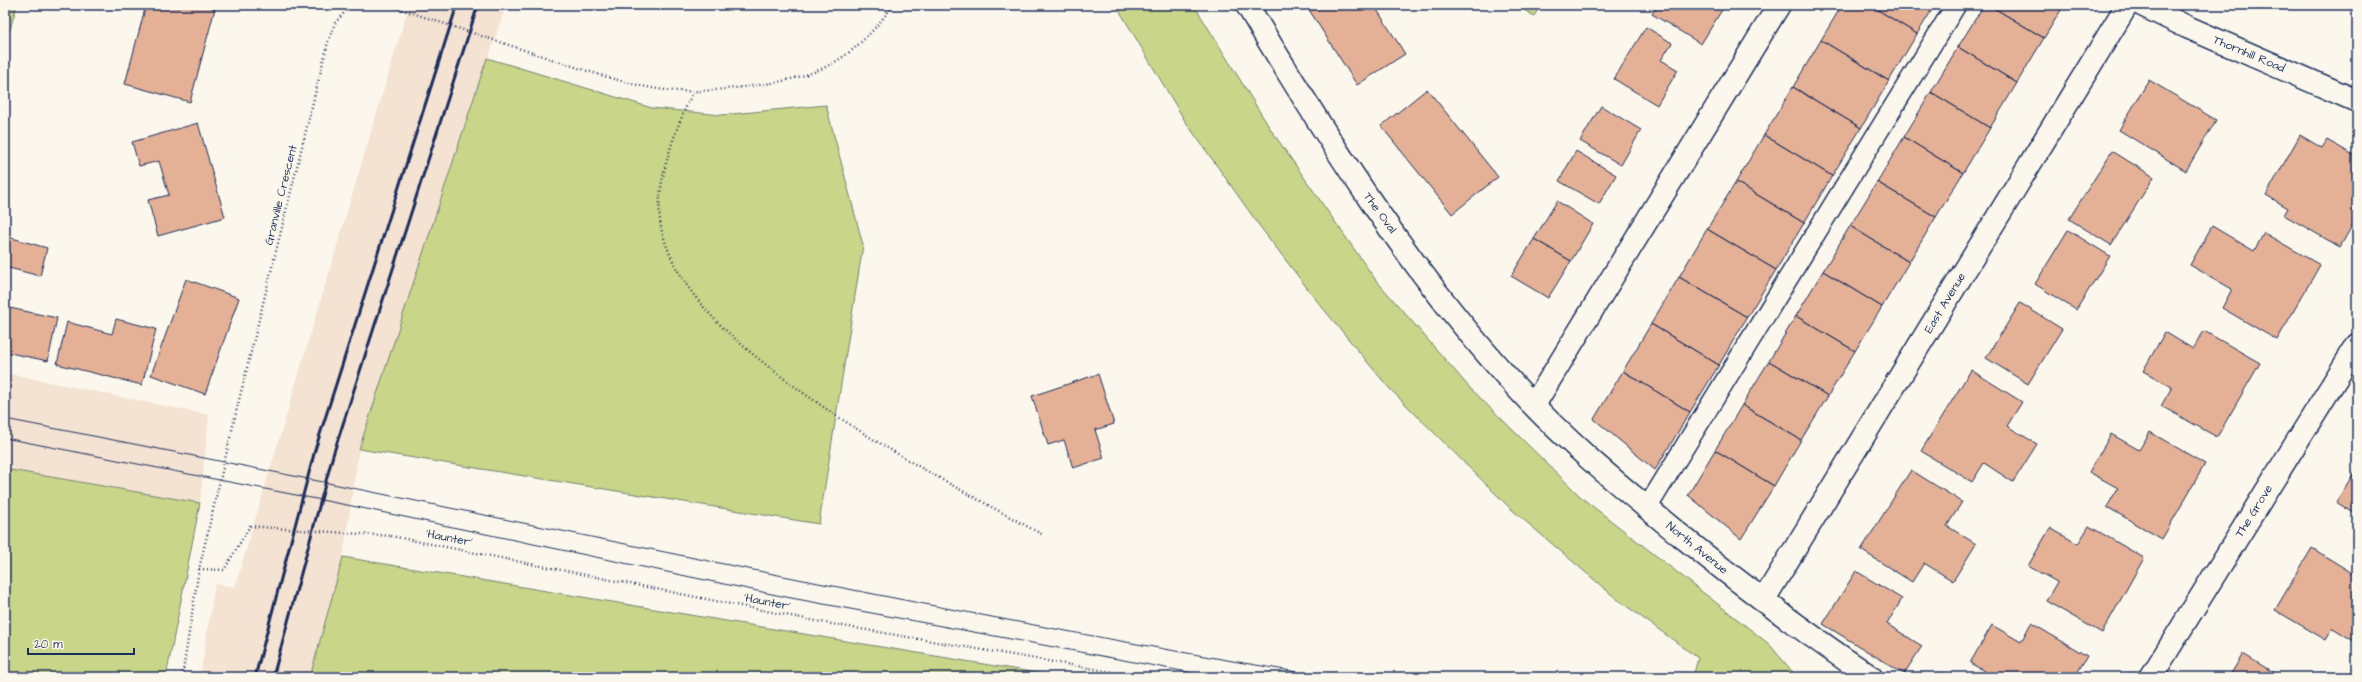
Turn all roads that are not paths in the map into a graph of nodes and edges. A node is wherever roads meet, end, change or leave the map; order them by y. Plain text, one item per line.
1 (1247, 5) edge
2 (1779, 5) edge
3 (1956, 5) edge
4 (2127, 5) edge
5 (2142, 5) edge
6 (2357, 101) edge
7 (2357, 344) edge
8 (1534, 406) junction
9 (1647, 508) junction
10 (1763, 601) junction
11 (1871, 677) edge
12 (2151, 677) edge

1 - 8 street, The Oval
2 - 8 street
3 - 9 lane
4 - 10 street, East Avenue
5 - 6 street, Thornhill Road
7 - 12 street, The Grove
8 - 9 street, North Avenue
9 - 10 street, North Avenue
10 - 11 street, North Avenue

